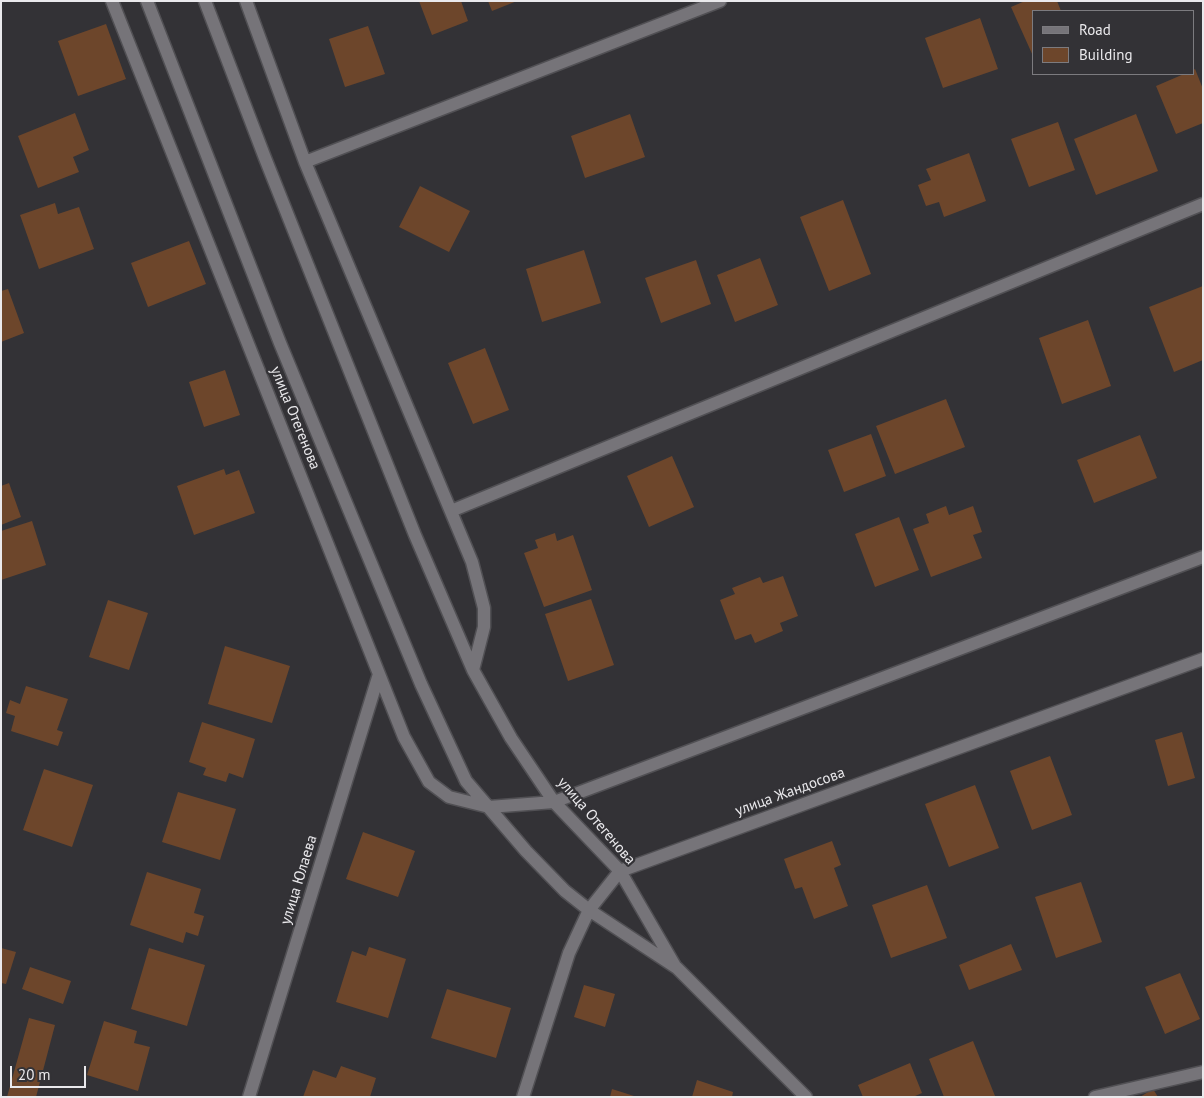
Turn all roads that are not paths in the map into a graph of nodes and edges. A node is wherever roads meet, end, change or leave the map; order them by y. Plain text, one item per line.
1 (112, 1) edge
2 (148, 1) edge
3 (205, 1) edge
4 (246, 1) edge
5 (720, 1) edge
6 (305, 162) junction
7 (1203, 204) edge
8 (451, 511) junction
9 (1203, 557) edge
10 (1203, 659) edge
11 (473, 670) junction
12 (379, 674) junction
13 (554, 802) junction
14 (489, 807) junction
15 (620, 871) junction
16 (589, 910) junction
17 (677, 968) junction
18 (1203, 1072) edge
19 (249, 1097) edge
20 (523, 1097) edge
21 (806, 1097) edge
22 (1095, 1097) edge

1 - 12 street, улица Отегенова
2 - 14 street, улица Отегенова
3 - 11 street, улица Отегенова
4 - 6 street
5 - 6 street
6 - 8 street
7 - 8 street
8 - 11 street
9 - 13 street
10 - 15 street, улица Жандосова
11 - 13 street, улица Отегенова
12 - 14 street, улица Отегенова
12 - 19 street, улица Юлаева
13 - 14 street
13 - 15 street, улица Отегенова
14 - 16 street, улица Отегенова
15 - 16 street
15 - 17 street, улица Отегенова
16 - 17 street, улица Отегенова
16 - 20 street
17 - 21 street, улица Отегенова
18 - 22 street

